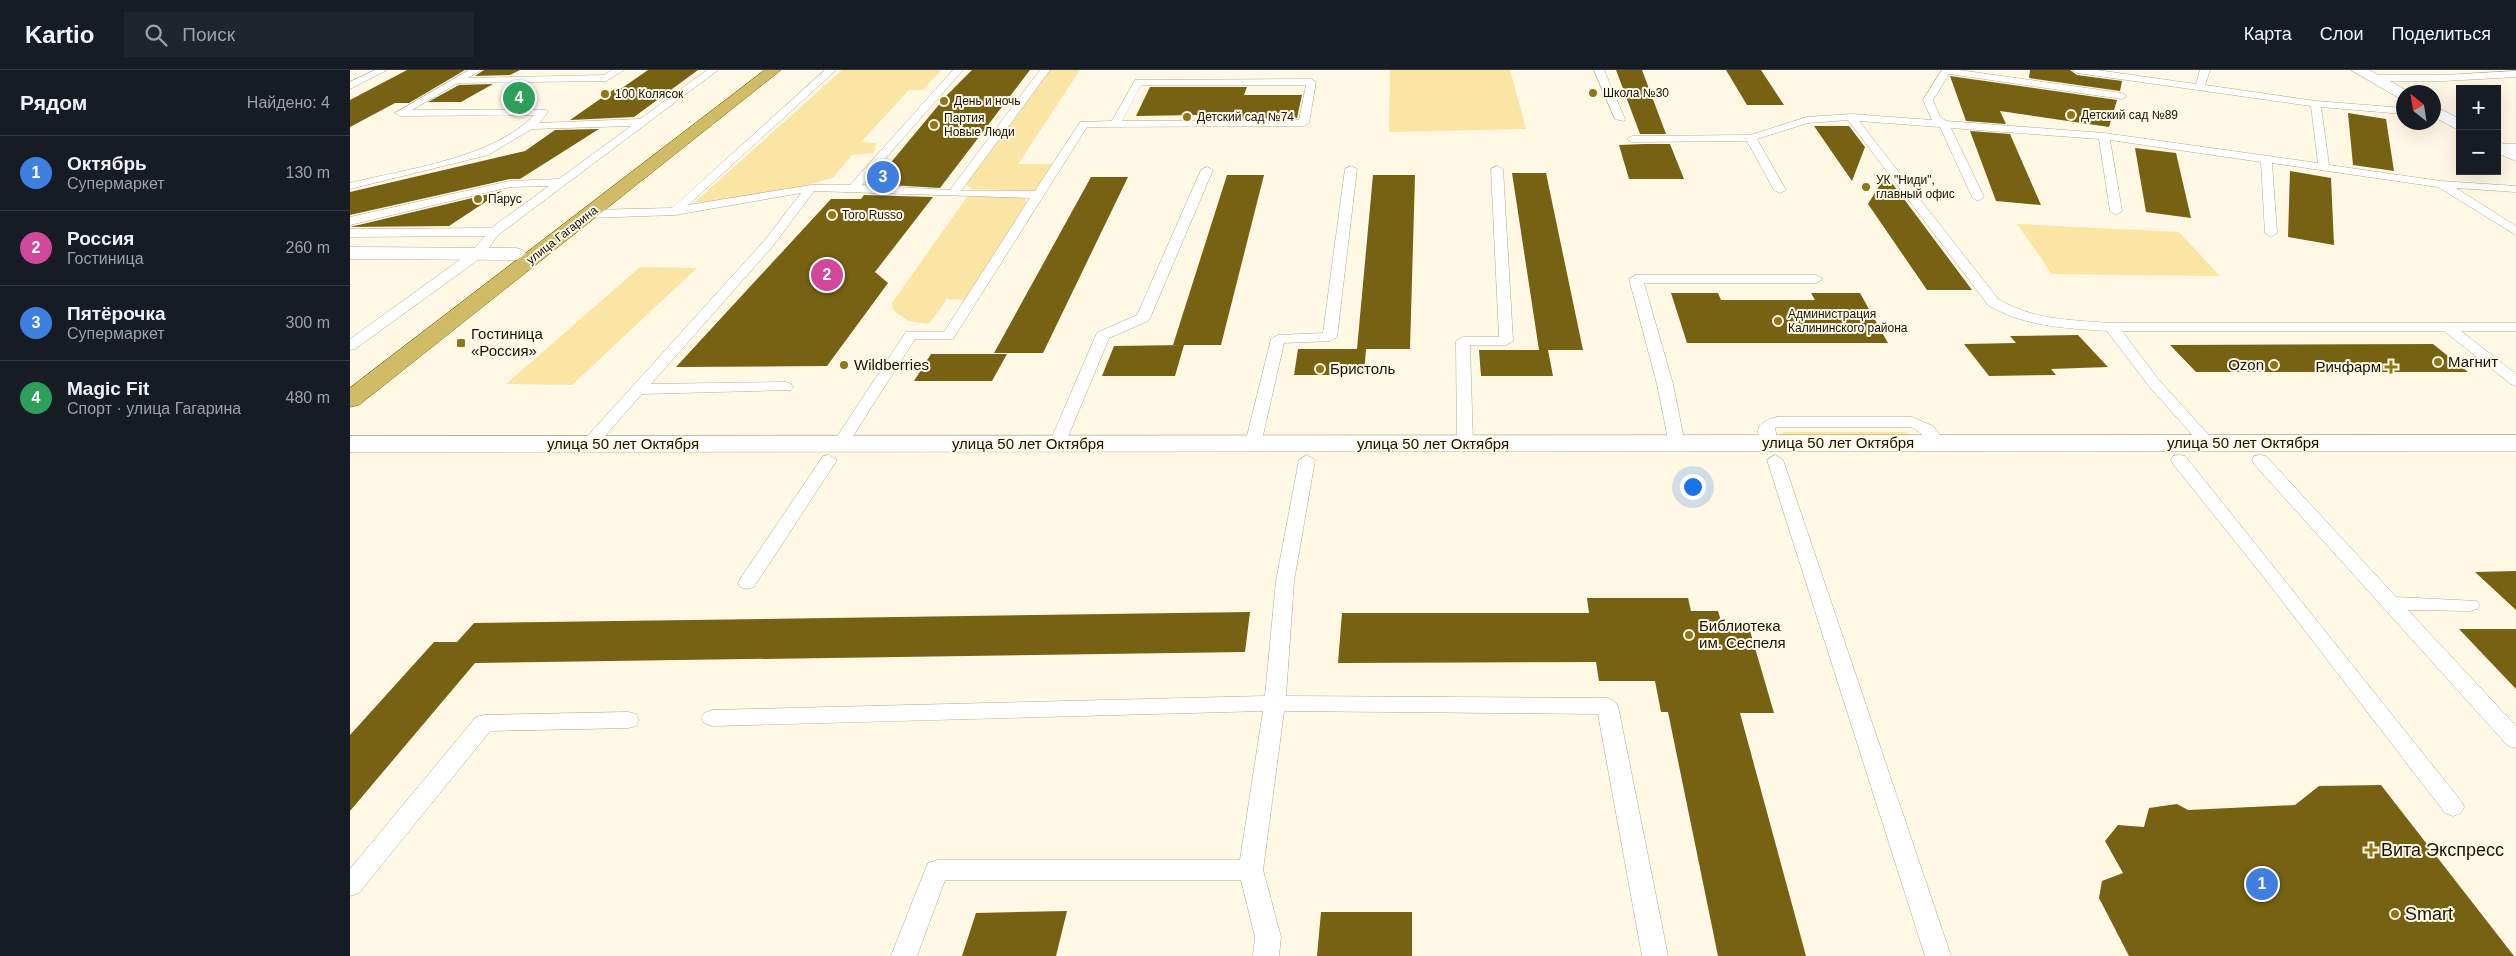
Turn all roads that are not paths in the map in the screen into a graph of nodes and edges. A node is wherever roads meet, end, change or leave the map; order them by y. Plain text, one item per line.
1 (382, 70) edge
2 (477, 70) edge
3 (619, 70) edge
4 (713, 70) edge
5 (759, 70) edge
6 (774, 70) edge
7 (831, 70) edge
8 (958, 70) edge
9 (1045, 70) edge
10 (1279, 70) edge
11 (1599, 70) edge
12 (2083, 70) edge
13 (2205, 70) edge
14 (2358, 70) edge
15 (2516, 74) edge
16 (2372, 78) junction
17 (454, 81) junction
18 (1275, 82) junction
19 (350, 86) edge
20 (2200, 87) junction
21 (2396, 91) edge
22 (2122, 96) dead end
23 (2316, 104) junction
24 (2396, 110) edge
25 (2441, 116) edge
26 (1851, 118) junction
27 (1620, 119) dead end
28 (643, 122) junction
29 (1116, 124) junction
30 (1944, 124) junction
31 (2456, 124) edge
32 (530, 126) junction
33 (2104, 136) junction
34 (1751, 138) junction
35 (1632, 139) dead end
36 (2501, 146) edge
37 (2516, 147) edge
38 (2501, 148) edge
39 (2516, 156) edge
40 (2266, 159) junction
41 (2324, 167) junction
42 (1351, 169) dead end
43 (1497, 169) dead end
44 (1207, 170) dead end
45 (564, 182) junction
46 (2440, 184) junction
47 (350, 186) edge
48 (811, 188) junction
49 (853, 188) junction
50 (2516, 189) edge
51 (1780, 190) dead end
52 (953, 194) junction
53 (1038, 195) junction
54 (1978, 197) dead end
55 (675, 211) junction
56 (2116, 211) dead end
57 (569, 214) junction
58 (589, 214) junction
59 (350, 221) edge
60 (2516, 231) edge
61 (494, 232) junction
62 (350, 233) edge
63 (2270, 233) dead end
64 (350, 253) edge
65 (476, 254) junction
66 (527, 254) junction
67 (1816, 280) dead end
68 (2111, 327) junction
69 (2447, 327) junction
70 (2516, 328) edge
71 (350, 346) edge
72 (350, 381) edge
73 (2516, 381) edge
74 (786, 387) dead end
75 (640, 389) junction
76 (350, 400) edge
77 (2208, 443) junction
78 (2516, 443) edge
79 (350, 444) edge
80 (582, 452) junction
81 (835, 452) junction
82 (1053, 452) junction
83 (1251, 452) junction
84 (1309, 452) junction
85 (1465, 452) junction
86 (1679, 452) junction
87 (1773, 452) junction
88 (1943, 452) junction
89 (2172, 452) junction
90 (2252, 452) junction
91 (350, 460) edge
92 (2516, 460) edge
93 (747, 583) dead end
94 (2390, 603) junction
95 (2470, 605) dead end
96 (1275, 703) junction
97 (712, 718) dead end
98 (628, 720) dead end
99 (2516, 740) edge
100 (2453, 807) dead end
101 (1251, 870) junction
102 (350, 886) edge
103 (904, 956) edge
104 (1266, 956) edge
105 (1655, 956) edge
106 (1938, 956) edge

1 - 19 lane
2 - 17 lane
3 - 17 lane
4 - 28 lane
5 - 57 main road, улица Гагарина
6 - 58 main road, улица Гагарина
7 - 55 lane
8 - 49 lane
9 - 52 lane
10 - 18 lane
11 - 27 lane
12 - 20 lane
13 - 20 lane
14 - 16 street
15 - 16 lane
16 - 21 street
17 - 32 lane
18 - 29 lane
18 - 29 lane
20 - 23 lane
22 - 30 lane
23 - 24 lane
23 - 41 lane
25 - 31 street
26 - 30 lane
26 - 34 lane
26 - 68 lane
28 - 32 lane
28 - 45 lane
29 - 53 lane
30 - 33 lane
30 - 54 lane
32 - 47 lane
33 - 40 lane
33 - 56 lane
34 - 35 lane
34 - 51 lane
36 - 37 lane
38 - 39 street
40 - 41 lane
40 - 63 lane
41 - 46 lane
42 - 83 lane
43 - 85 lane
44 - 82 lane
45 - 59 lane
45 - 61 lane
46 - 50 lane
46 - 60 lane
48 - 49 lane
48 - 55 lane
48 - 75 lane
49 - 52 lane
52 - 53 lane
53 - 81 lane
55 - 58 lane
57 - 58 main road
57 - 66 main road, улица Гагарина
58 - 66 main road, улица Гагарина
61 - 62 lane
61 - 65 lane
64 - 65 street
65 - 66 street
65 - 71 lane
66 - 72 main road, улица Гагарина
66 - 76 main road, улица Гагарина
67 - 86 lane
68 - 69 lane
68 - 77 lane
69 - 70 lane
69 - 73 lane
74 - 75 lane
75 - 80 lane
77 - 89 street, улица 50 лет Октября
77 - 90 street, улица 50 лет Октября
78 - 90 street, улица 50 лет Октября
79 - 80 street, улица 50 лет Октября
80 - 81 street, улица 50 лет Октября
80 - 91 street, улица 50 лет Октября
81 - 82 street, улица 50 лет Октября
81 - 93 lane
82 - 83 street, улица 50 лет Октября
83 - 84 street, улица 50 лет Октября
84 - 85 street, улица 50 лет Октября
84 - 96 lane
85 - 86 street, улица 50 лет Октября
86 - 87 street, улица 50 лет Октября
87 - 88 street, улица 50 лет Октября
87 - 88 lane
87 - 106 lane
88 - 89 street, улица 50 лет Октября
89 - 90 street, улица 50 лет Октября
89 - 100 lane
90 - 92 street, улица 50 лет Октября
90 - 94 lane
94 - 95 lane
94 - 99 lane
96 - 97 lane
96 - 101 lane
96 - 105 lane
98 - 102 lane
101 - 103 lane
101 - 104 lane

